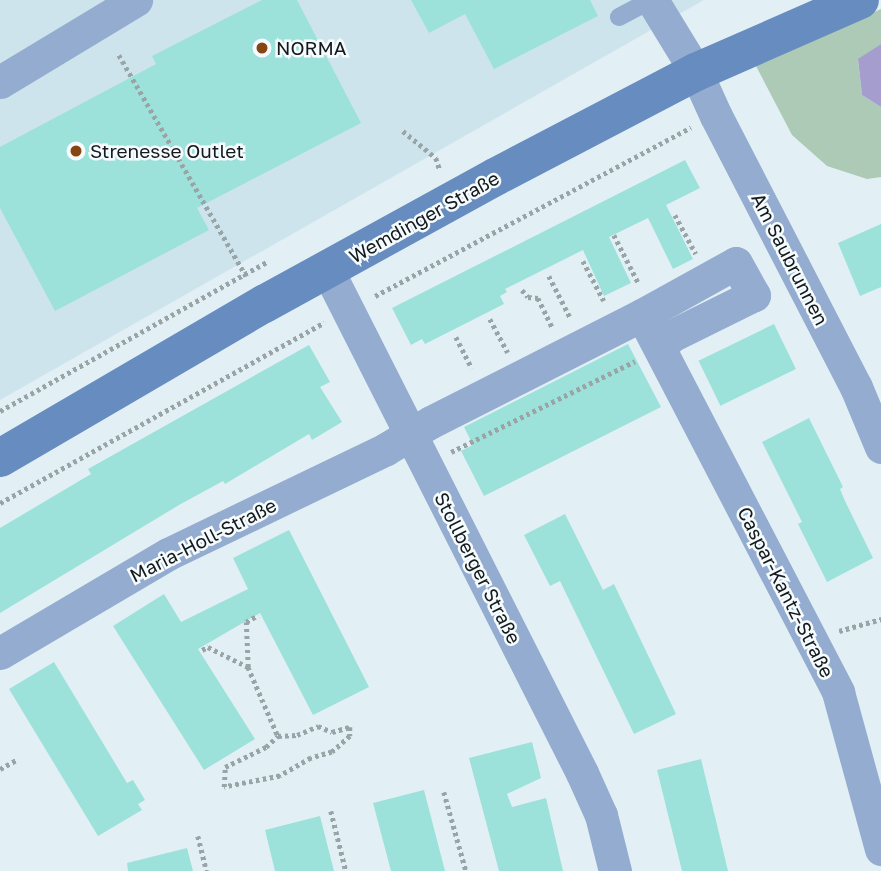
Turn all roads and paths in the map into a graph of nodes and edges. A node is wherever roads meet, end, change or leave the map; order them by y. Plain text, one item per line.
1 (136, 0) edge
2 (652, 0) edge
3 (860, 0) edge
4 (619, 17) dead end
5 (119, 55) dead end
6 (696, 72) junction
7 (0, 82) edge
8 (403, 131) dead end
9 (440, 171) dead end
10 (675, 215) dead end
11 (614, 235) dead end
12 (583, 261) dead end
13 (328, 271) junction
14 (549, 276) dead end
15 (709, 279) junction
16 (522, 290) dead end
17 (264, 304) junction
18 (637, 317) junction
19 (284, 344) dead end
20 (660, 348) junction
21 (575, 349) junction
22 (410, 435) junction
23 (881, 447) edge
24 (448, 454) dead end
25 (0, 458) edge
26 (258, 615) dead end
27 (881, 619) edge
28 (811, 638) junction
29 (202, 650) dead end
30 (0, 653) edge
31 (248, 667) junction
32 (278, 736) junction
33 (16, 760) dead end
34 (0, 769) edge
35 (444, 792) dead end
36 (331, 811) dead end
37 (198, 836) dead end
38 (881, 849) edge
39 (207, 871) edge
40 (346, 871) edge
41 (466, 871) edge
42 (615, 871) edge

1 - 7 street
2 - 4 lane
2 - 6 street, Am Saubrunnen
3 - 6 main road, Wemdinger Straße
5 - 17 path
6 - 13 main road, Wemdinger Straße
6 - 23 street, Am Saubrunnen
8 - 9 path
10 - 15 path
11 - 18 path
12 - 18 path
13 - 17 main road, Wemdinger Straße
13 - 22 street, Stollberger Straße
14 - 21 path
15 - 18 street
15 - 20 street
16 - 21 path
17 - 19 path
17 - 25 main road, Wemdinger Straße
18 - 20 street, Caspar-Kantz-Straße
18 - 21 street
20 - 24 path
20 - 28 street, Caspar-Kantz-Straße
21 - 22 street
22 - 30 street, Maria-Holl-Straße
22 - 42 street, Stollberger Straße
26 - 31 path
27 - 28 path
28 - 38 street, Caspar-Kantz-Straße
29 - 31 path
31 - 32 path
32 - 32 path
33 - 34 path
35 - 41 path
36 - 40 path
37 - 39 path

